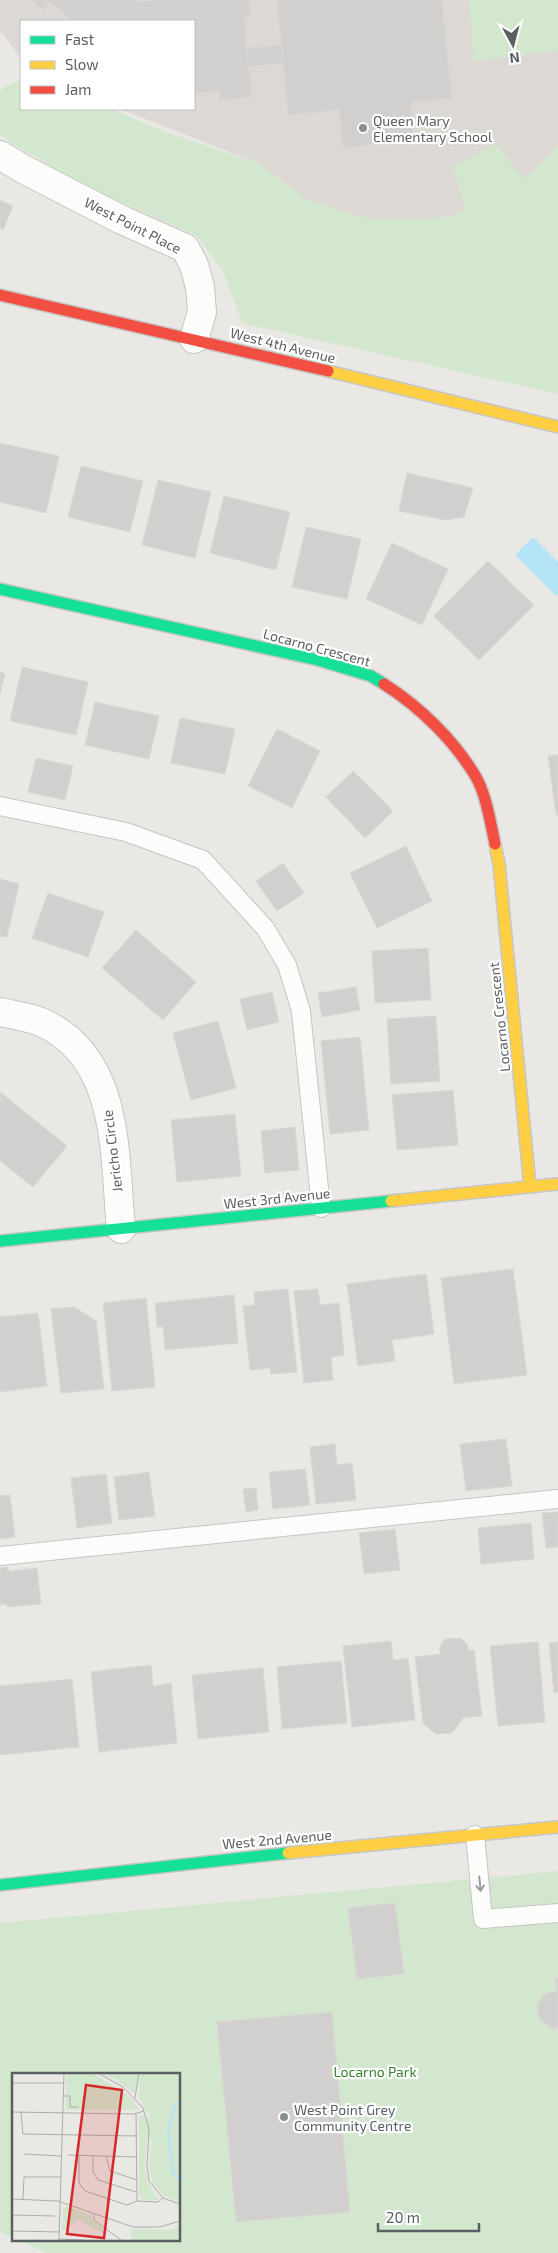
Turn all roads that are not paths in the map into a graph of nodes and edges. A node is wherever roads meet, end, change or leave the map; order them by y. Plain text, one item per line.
1 (0, 154) edge
2 (0, 295) edge
3 (194, 339) junction
4 (558, 427) edge
5 (0, 589) edge
6 (0, 806) edge
7 (0, 1012) edge
8 (558, 1184) edge
9 (530, 1187) junction
10 (321, 1208) junction
11 (121, 1229) junction
12 (0, 1242) edge
13 (558, 1499) edge
14 (0, 1556) edge
15 (558, 1827) edge
16 (475, 1835) junction
17 (0, 1885) edge
18 (558, 1913) edge

1 - 3 street, West Point Place
2 - 3 street, West 4th Avenue
3 - 4 street, West 4th Avenue
5 - 9 street, Locarno Crescent
6 - 10 lane
7 - 11 street, Jericho Circle
8 - 9 street, West 3rd Avenue
9 - 10 street, West 3rd Avenue
10 - 11 street, West 3rd Avenue
11 - 12 street, West 3rd Avenue
13 - 14 lane
15 - 16 street, West 2nd Avenue
16 - 17 street, West 2nd Avenue
16 -> 18 lane

